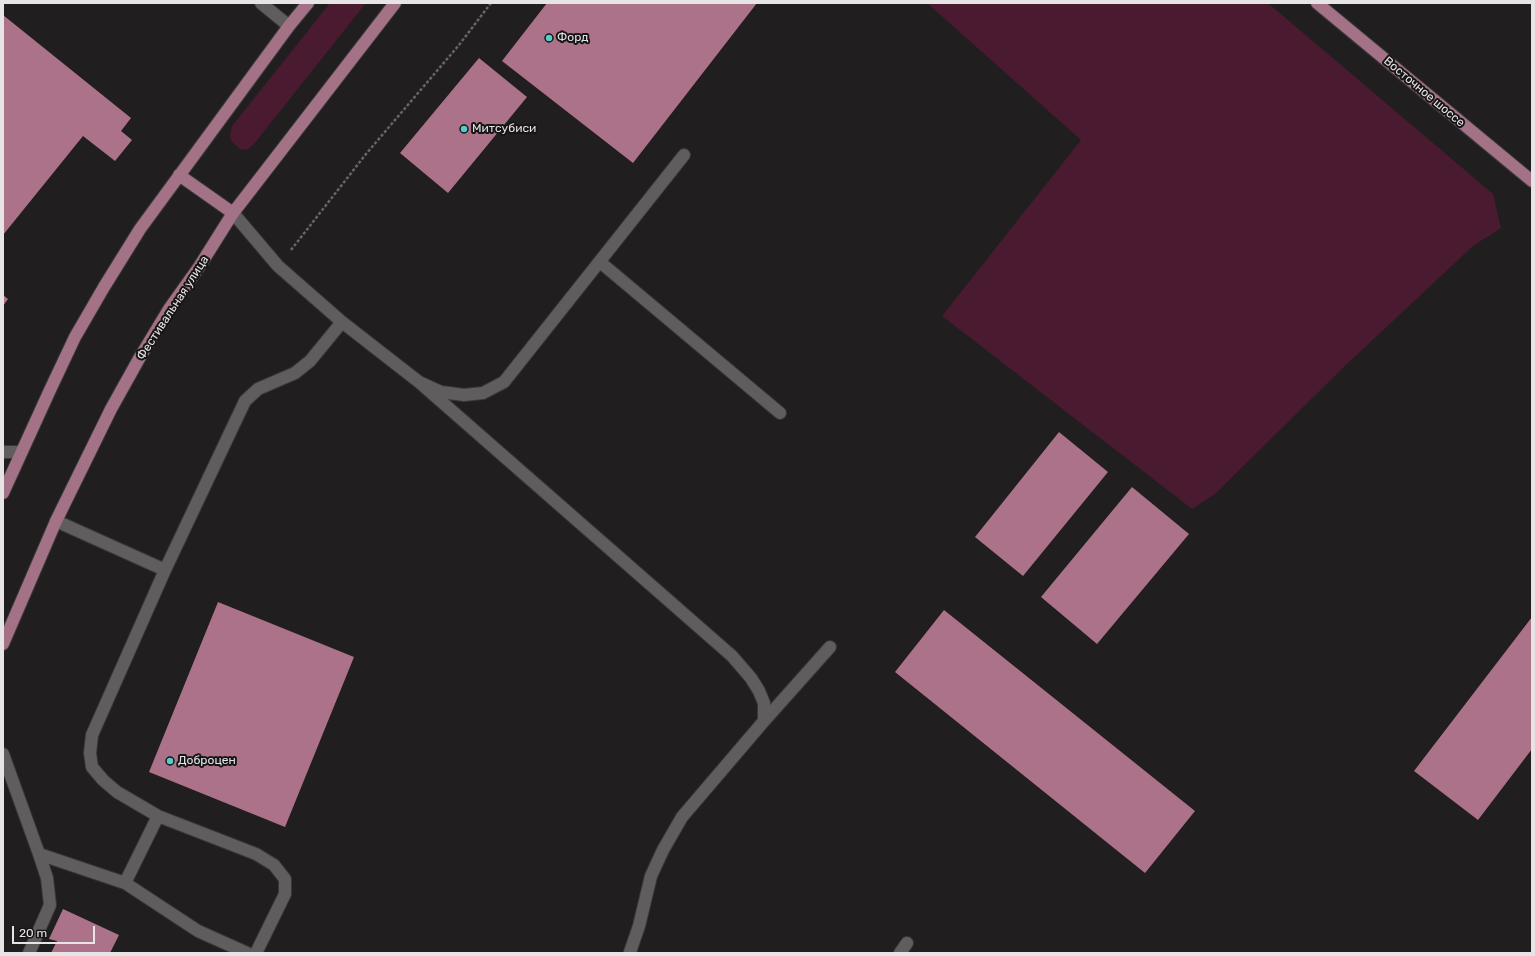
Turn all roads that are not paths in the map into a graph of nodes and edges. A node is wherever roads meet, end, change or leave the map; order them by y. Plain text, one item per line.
1 (261, 3) edge
2 (308, 3) edge
3 (395, 3) edge
4 (1317, 3) edge
5 (289, 26) junction
6 (684, 155) dead end
7 (178, 175) junction
8 (1532, 181) edge
9 (233, 213) junction
10 (600, 262) junction
11 (342, 322) junction
12 (419, 382) junction
13 (780, 413) dead end
14 (3, 452) edge
15 (21, 452) junction
16 (3, 493) edge
17 (56, 521) junction
18 (165, 570) junction
19 (3, 644) edge
20 (830, 647) dead end
21 (764, 721) junction
22 (3, 754) edge
23 (158, 816) junction
24 (39, 854) junction
25 (125, 883) junction
26 (907, 943) dead end
27 (29, 953) edge
28 (247, 953) edge
29 (256, 953) edge
30 (631, 953) edge
31 (900, 953) edge

1 - 5 lane
2 - 5 main road
3 - 9 main road, Фестивальная улица
4 - 8 main road, Восточное шоссе
5 - 7 main road
6 - 10 lane
7 - 9 main road
7 - 15 main road
9 - 11 lane
9 - 17 main road, Фестивальная улица
10 - 12 lane
10 - 13 lane
11 - 12 lane
11 - 18 lane
12 - 21 lane
14 - 15 lane
15 - 16 main road
17 - 18 lane
17 - 19 main road, Фестивальная улица
18 - 23 lane
20 - 21 lane
21 - 30 lane
22 - 24 lane
23 - 25 lane
23 - 29 lane
24 - 25 lane
24 - 27 lane
25 - 28 lane
26 - 31 lane

